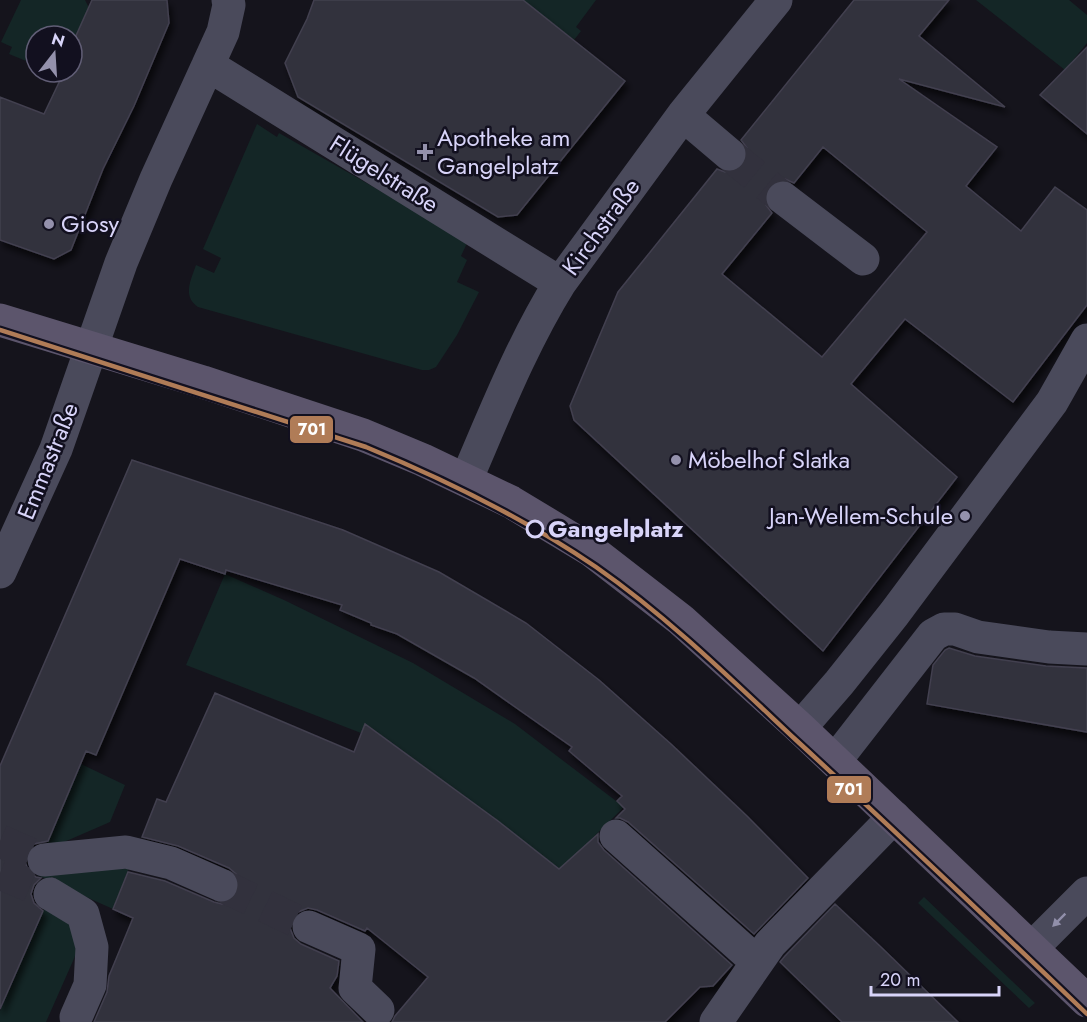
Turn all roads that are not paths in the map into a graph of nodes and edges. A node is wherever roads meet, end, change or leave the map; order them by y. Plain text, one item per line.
1 (228, 0) edge
2 (776, 0) edge
3 (208, 65) junction
4 (683, 115) junction
5 (729, 154) tunnel mouth
6 (783, 198) tunnel mouth
7 (863, 259) dead end
8 (560, 283) junction
9 (0, 320) edge
10 (1087, 340) edge
11 (91, 348) junction
12 (466, 480) junction
13 (0, 572) edge
14 (1087, 649) edge
15 (800, 728) junction
16 (835, 761) junction
17 (894, 816) junction
18 (616, 836) dead end
19 (44, 860) tunnel mouth
20 (221, 885) tunnel mouth
21 (1087, 893) edge
22 (50, 894) tunnel mouth
23 (309, 927) tunnel mouth
24 (1032, 948) junction
25 (757, 962) junction
26 (1087, 1001) edge
27 (378, 1010) dead end
28 (76, 1017) dead end
29 (716, 1022) edge

1 - 3 street
2 - 4 street, Kirchstraße
3 - 8 street, Flügelstraße
3 - 11 street
4 - 5 street
4 - 8 street, Kirchstraße
6 - 7 street
8 - 12 street, Kirchstraße
9 - 11 main road
10 - 15 street
11 - 12 main road
11 - 13 street, Emmastraße
12 - 15 main road
14 - 16 street
15 - 16 main road
16 - 17 main road
17 - 24 main road
17 - 25 street
18 - 25 street
19 - 20 street
21 -> 24 street
22 - 28 street
23 - 27 street
24 - 26 main road
25 - 29 street

